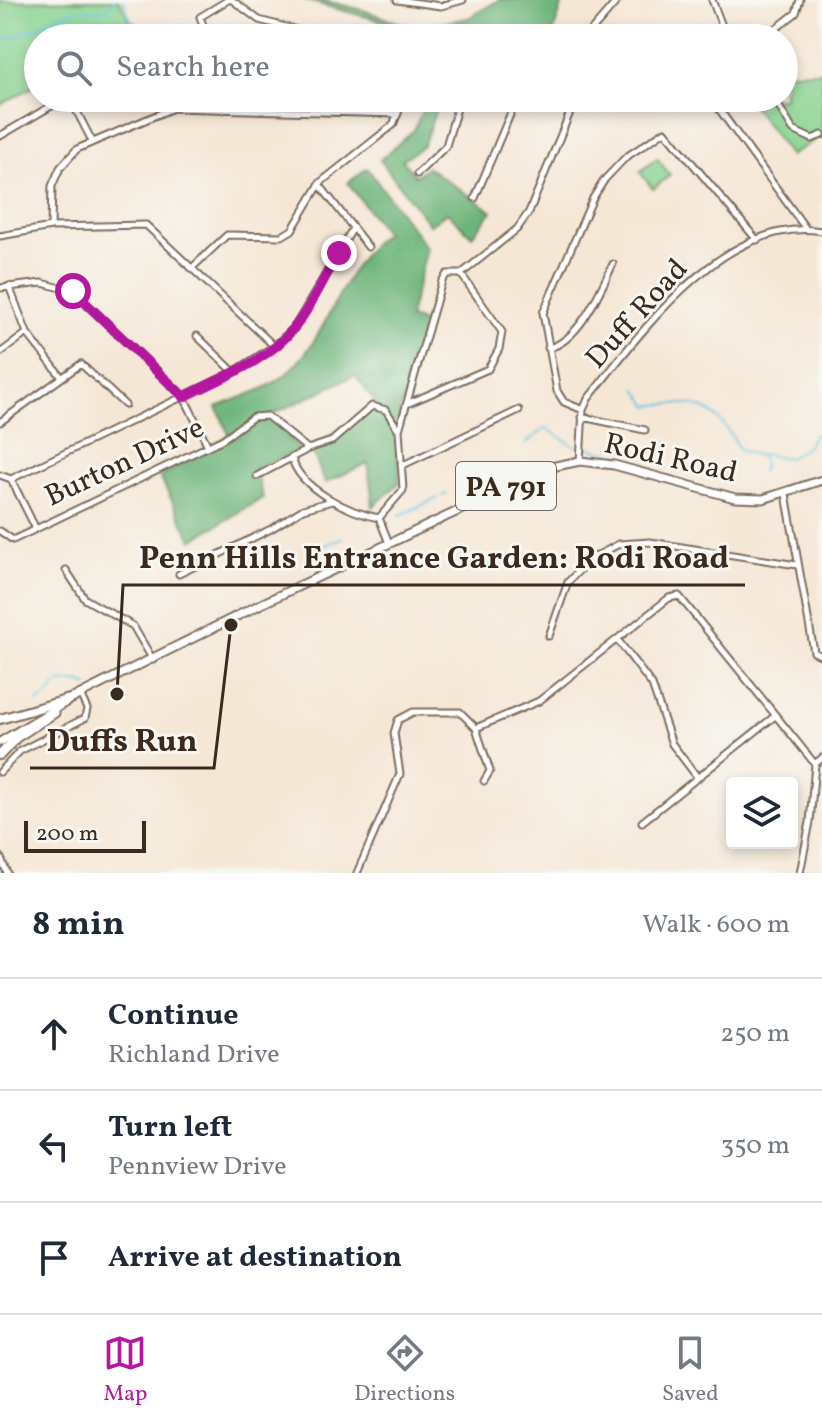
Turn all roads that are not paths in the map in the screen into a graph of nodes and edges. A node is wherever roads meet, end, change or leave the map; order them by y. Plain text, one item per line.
1 (230, 0) edge
2 (397, 0) edge
3 (463, 0) edge
4 (618, 0) edge
5 (712, 0) edge
6 (800, 0) edge
7 (203, 24) edge
8 (274, 24) edge
9 (597, 24) edge
10 (721, 24) edge
11 (782, 24) edge
12 (41, 112) edge
13 (77, 112) edge
14 (163, 112) edge
15 (310, 112) edge
16 (456, 112) edge
17 (511, 112) edge
18 (570, 112) edge
19 (721, 112) edge
20 (782, 112) edge
21 (398, 114) joint
22 (822, 135) edge
23 (0, 136) edge
24 (92, 141) junction
25 (417, 174) dead end
26 (319, 184) junction
27 (475, 198) dead end
28 (51, 227) junction
29 (353, 228) junction
30 (806, 229) junction
31 (822, 231) edge
32 (0, 236) edge
33 (757, 240) junction
34 (368, 247) dead end
35 (613, 264) dead end
36 (194, 266) junction
37 (458, 273) junction
38 (9, 286) junction
39 (0, 288) edge
40 (27, 333) junction
41 (197, 336) dead end
42 (274, 346) junction
43 (548, 348) junction
44 (0, 353) edge
45 (234, 372) junction
46 (60, 375) junction
47 (184, 397) junction
48 (409, 403) junction
49 (125, 405) dead end
50 (519, 410) dead end
51 (583, 413) junction
52 (0, 422) edge
53 (399, 430) junction
54 (645, 430) dead end
55 (207, 444) junction
56 (308, 449) junction
57 (292, 458) junction
58 (580, 461) junction
59 (401, 466) junction
60 (0, 475) edge
61 (257, 476) dead end
62 (11, 479) junction
63 (822, 480) edge
64 (786, 494) junction
65 (332, 501) junction
66 (379, 518) junction
67 (35, 527) junction
68 (0, 531) edge
69 (389, 543) junction
70 (797, 565) junction
71 (66, 570) dead end
72 (179, 574) dead end
73 (549, 636) dead end
74 (617, 639) junction
75 (822, 656) edge
76 (153, 660) junction
77 (77, 697) junction
78 (775, 716) junction
79 (0, 719) edge
80 (476, 728) junction
81 (15, 739) joint
82 (0, 742) edge
83 (0, 752) edge
84 (822, 758) edge
85 (815, 764) junction
86 (0, 772) edge
87 (698, 778) junction
88 (484, 781) dead end
89 (642, 822) dead end
90 (0, 856) edge
91 (7, 873) edge
92 (357, 873) edge
93 (800, 873) edge

1 - 7 street
1 - 8 street
2 - 3 street
4 - 9 street
5 - 10 street
6 - 11 street
12 - 23 street
13 - 24 street
14 - 24 street
15 - 21 street
16 - 25 street
17 - 27 street
18 - 37 street
19 - 30 street
20 - 22 street
21 - 26 street
24 - 28 street
26 - 29 street
26 - 36 street
28 - 32 street
28 - 36 street
29 - 34 street
29 - 42 street
30 - 31 street, Duff Road
30 - 33 street, Duff Road
33 - 43 street
33 - 51 street, Duff Road
35 - 43 street
36 - 42 street
37 - 48 street
37 - 48 street
38 - 39 street
38 - 40 street
38 - 47 street
40 - 44 street
40 - 46 street
41 - 45 street
42 - 45 street
43 - 51 street
45 - 47 street
46 - 49 street
46 - 52 street
47 - 55 street
47 - 62 street
48 - 53 street
50 - 59 street
51 - 54 street
51 - 58 street
53 - 56 street
53 - 59 street
55 - 56 street, Burton Drive
55 - 67 street, Burton Drive
56 - 57 street
57 - 61 street
57 - 65 street
58 - 64 main road, Rodi Road / PA 791
58 - 69 main road, Rodi Road / PA 791
59 - 66 street
60 - 62 street
62 - 67 street
63 - 64 main road, Rodi Road / PA 791
64 - 70 street
65 - 66 street
65 - 72 street
66 - 69 street
67 - 68 street, Burton Drive
69 - 76 main road, Rodi Road / PA 791
70 - 73 street
70 - 75 street
71 - 76 street
74 - 78 street
74 - 80 street
74 - 87 street
76 - 77 main road, Rodi Road / PA 791
77 - 79 highway
77 - 81 main road, Rodi Road / PA 791
77 - 82 main road, Rodi Road / PA 791
77 - 86 street
78 - 85 street
78 - 87 street
80 - 88 street
80 - 92 street
81 - 83 highway
84 - 85 street
85 - 93 street
87 - 89 street
90 - 91 street

